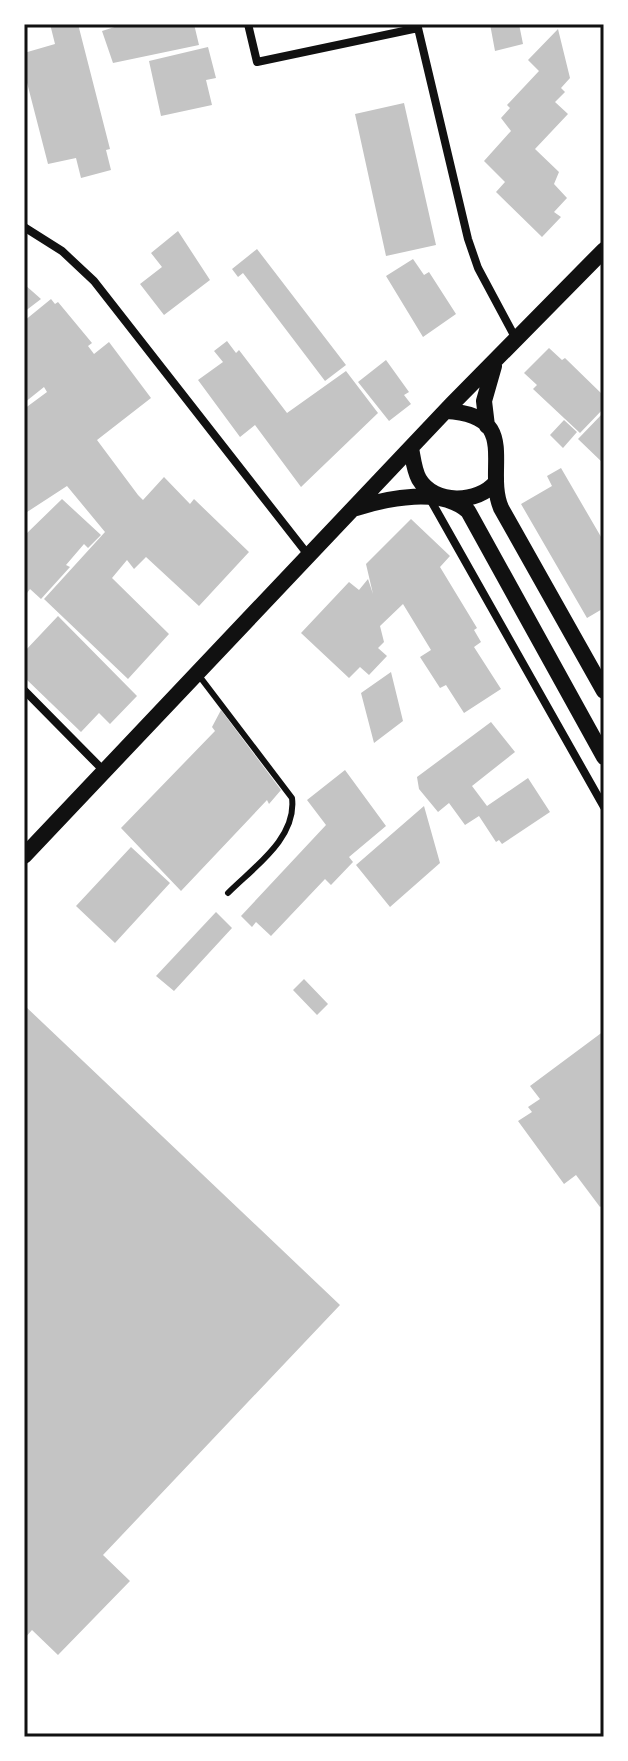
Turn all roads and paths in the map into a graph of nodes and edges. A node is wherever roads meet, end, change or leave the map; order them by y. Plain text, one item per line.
1 (248, 24) edge
2 (418, 26) edge
3 (24, 227) edge
4 (604, 250) edge
5 (516, 340) junction
6 (499, 358) junction
7 (446, 411) junction
8 (487, 426) junction
9 (411, 448) junction
10 (496, 482) junction
11 (429, 498) junction
12 (452, 499) junction
13 (356, 508) junction
14 (309, 556) junction
15 (197, 673) junction
16 (24, 690) edge
17 (604, 691) edge
18 (604, 757) edge
19 (104, 772) junction
20 (604, 807) edge
21 (24, 856) edge
22 (228, 893) dead end

1 - 2 street
2 - 5 street
3 - 14 street
4 - 5 main road
5 - 6 main road
6 - 7 main road
6 - 8 main road
7 - 8 main road
7 - 9 main road
8 - 10 main road
9 - 12 main road
9 - 13 main road
10 - 12 main road
10 - 17 main road
11 - 12 main road
11 - 13 main road
11 - 20 street
12 - 18 main road
13 - 14 main road
14 - 15 main road
15 - 19 main road
15 - 22 lane
16 - 19 street
19 - 21 main road

